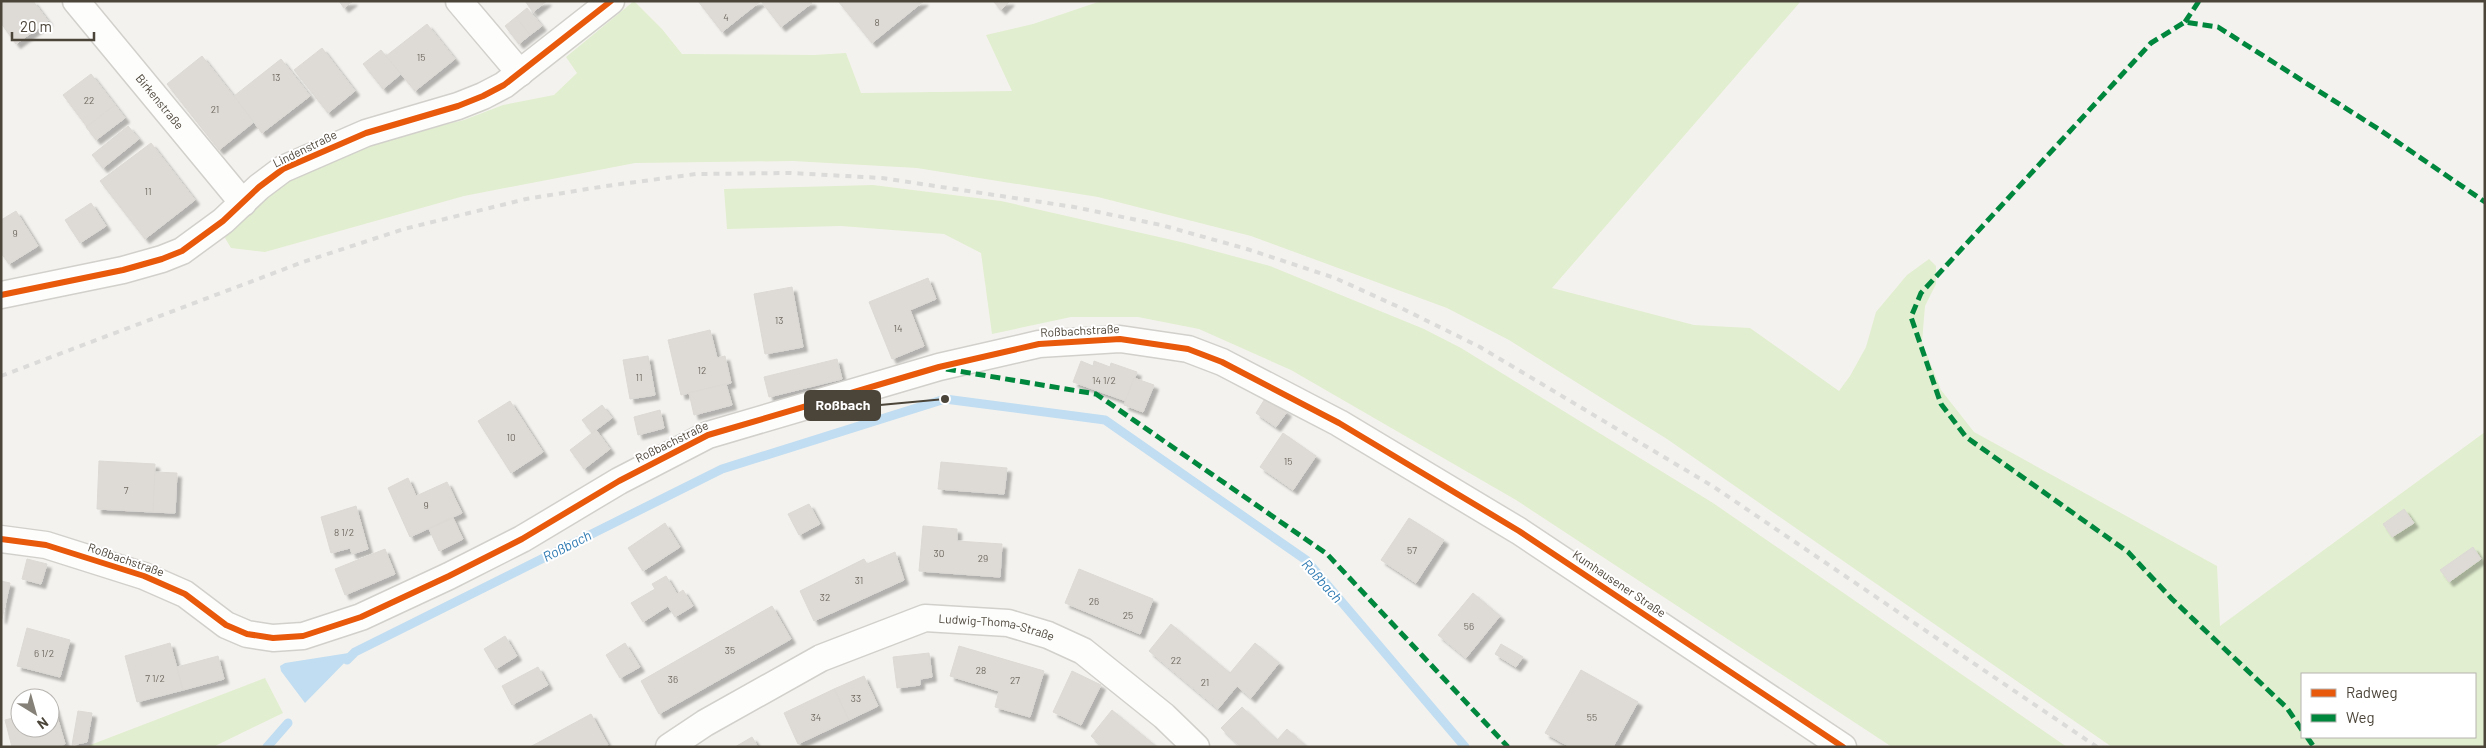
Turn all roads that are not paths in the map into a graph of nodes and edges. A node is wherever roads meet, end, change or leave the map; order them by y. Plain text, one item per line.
1 (76, 1) edge
2 (458, 1) edge
3 (611, 1) edge
4 (520, 73) junction
5 (243, 203) junction
6 (1, 295) edge
7 (1377, 446) joint
8 (1, 538) edge
9 (669, 747) edge
10 (1196, 747) edge
11 (1843, 747) edge

1 - 5 street, Birkenstraße
2 - 4 street
3 - 4 street, Lindenstraße
4 - 5 street, Lindenstraße
5 - 6 street, Lindenstraße
7 - 8 street, Roßbachstraße
7 - 11 street, Kumhausener Straße
9 - 10 street, Ludwig-Thoma-Straße

